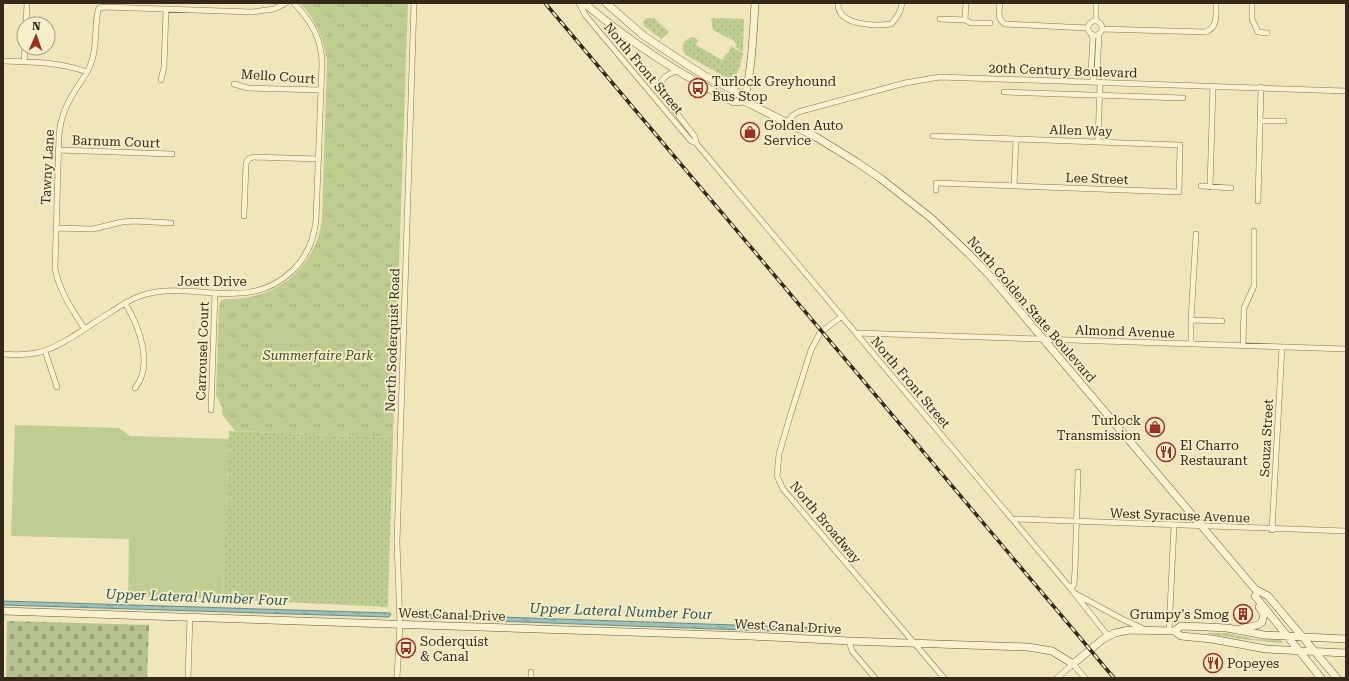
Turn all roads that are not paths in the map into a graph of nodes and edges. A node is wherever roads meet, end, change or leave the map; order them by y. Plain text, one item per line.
1 (26, 3) edge
2 (286, 3) edge
3 (294, 3) edge
4 (414, 3) edge
5 (579, 3) edge
6 (584, 3) edge
7 (606, 3) edge
8 (755, 3) edge
9 (838, 3) edge
10 (902, 3) edge
11 (966, 3) edge
12 (1000, 3) edge
13 (1096, 3) edge
14 (1216, 3) edge
15 (1252, 3) edge
16 (166, 10) junction
17 (26, 16) edge
18 (940, 19) dead end
19 (965, 20) junction
20 (1096, 21) junction
21 (990, 23) dead end
22 (1088, 28) junction
23 (1102, 29) junction
24 (1267, 33) dead end
25 (1091, 34) junction
26 (1099, 34) junction
27 (24, 56) edge
28 (3, 61) edge
29 (24, 62) junction
30 (676, 70) junction
31 (87, 72) junction
32 (1094, 79) junction
33 (160, 80) dead end
34 (1100, 82) junction
35 (234, 84) dead end
36 (1213, 86) junction
37 (1261, 88) junction
38 (321, 90) junction
39 (1346, 91) edge
40 (1004, 92) dead end
41 (1100, 95) junction
42 (1183, 98) dead end
43 (744, 101) junction
44 (1260, 121) junction
45 (1284, 121) dead end
46 (788, 122) junction
47 (933, 136) dead end
48 (1016, 139) junction
49 (1098, 142) junction
50 (696, 143) junction
51 (58, 150) junction
52 (172, 154) dead end
53 (319, 159) junction
54 (1014, 186) junction
55 (1201, 186) dead end
56 (1210, 187) junction
57 (1231, 188) dead end
58 (936, 190) dead end
59 (1179, 192) joint
60 (1258, 201) dead end
61 (244, 216) dead end
62 (171, 223) dead end
63 (56, 228) junction
64 (1254, 231) dead end
65 (1196, 234) dead end
66 (215, 293) junction
67 (125, 303) junction
68 (842, 316) junction
69 (1191, 320) junction
70 (1222, 321) dead end
71 (84, 328) junction
72 (856, 333) junction
73 (1044, 340) junction
74 (1191, 343) junction
75 (1243, 346) junction
76 (1282, 347) junction
77 (1346, 349) edge
78 (45, 351) junction
79 (3, 354) edge
80 (57, 387) dead end
81 (135, 388) dead end
82 (211, 410) dead end
83 (1078, 472) dead end
84 (1013, 520) junction
85 (1076, 521) junction
86 (1174, 525) junction
87 (1202, 526) junction
88 (1272, 530) junction
89 (1346, 532) edge
90 (1073, 591) junction
91 (1255, 592) junction
92 (3, 612) edge
93 (190, 617) junction
94 (400, 624) junction
95 (1146, 630) junction
96 (1238, 630) junction
97 (1171, 631) junction
98 (1108, 636) junction
99 (1288, 637) junction
100 (1304, 637) junction
101 (1346, 639) edge
102 (849, 641) junction
103 (915, 643) junction
104 (1299, 651) junction
105 (1315, 652) junction
106 (1346, 653) edge
107 (1073, 664) junction
108 (532, 672) dead end
109 (188, 678) edge
110 (397, 678) edge
111 (531, 678) edge
112 (875, 678) edge
113 (944, 678) edge
114 (1057, 678) edge
115 (1086, 678) edge
116 (1322, 678) edge
117 (1337, 678) edge

1 - 17 street
2 - 16 street
3 - 38 street, Joett Drive
4 - 94 street, North Soderquist Road
5 - 50 street, North Front Street
6 - 30 street, North Golden State Boulevard
7 - 43 street, North Golden State Boulevard
8 - 43 street
9 - 10 street
11 - 19 street
12 - 22 street
13 - 20 street
14 - 23 street
15 - 24 street
16 - 31 street, Tawny Lane
16 - 33 street
18 - 19 street
19 - 21 street
20 - 22 street
20 - 23 street
22 - 25 street
23 - 26 street
25 - 26 street
25 - 32 street
26 - 32 street
27 - 29 street
28 - 29 street
29 - 31 street
30 - 43 street, North Golden State Boulevard
30 - 50 street, North Front Street
31 - 51 street, Tawny Lane
32 - 34 street, 20th Century Boulevard
32 - 46 street, 20th Century Boulevard
34 - 36 street, 20th Century Boulevard
34 - 41 street
35 - 38 street, Mello Court
36 - 37 street, 20th Century Boulevard
36 - 56 street
37 - 39 street, 20th Century Boulevard
37 - 44 street
38 - 53 street, Joett Drive
40 - 41 street
41 - 42 street
41 - 49 street
43 - 46 street, North Golden State Boulevard
44 - 45 street
44 - 60 street
46 - 73 street, North Golden State Boulevard
47 - 48 street, Allen Way
48 - 49 street, Allen Way
48 - 54 street
49 - 59 street, Allen Way
50 - 68 street, North Front Street
51 - 52 street, Barnum Court
51 - 63 street, Tawny Lane
53 - 61 street
53 - 66 street, Joett Drive
54 - 58 street, Lee Street
54 - 59 street, Lee Street
55 - 56 street
56 - 57 street
62 - 63 street
63 - 71 street, Tawny Lane
64 - 75 street
65 - 69 street
66 - 67 street, Joett Drive
66 - 82 street, Carrousel Court
67 - 71 street, Joett Drive
67 - 81 street
68 - 72 street, North Front Street
68 - 103 street, North Broadway
69 - 70 street
69 - 74 street
71 - 78 street, Joett Drive
72 - 73 street, Almond Avenue
72 - 84 street, North Front Street
73 - 74 street, Almond Avenue
73 - 87 street, North Golden State Boulevard
74 - 75 street, Almond Avenue
75 - 76 street, Almond Avenue
76 - 77 street, Almond Avenue
76 - 88 street, Souza Street
78 - 79 street, Joett Drive
78 - 80 street
83 - 85 street
84 - 85 street, West Syracuse Avenue
84 - 90 street, North Front Street
85 - 86 street, West Syracuse Avenue
85 - 90 street
86 - 87 street, West Syracuse Avenue
86 - 97 street
87 - 88 street, West Syracuse Avenue
87 - 91 street, North Golden State Boulevard
88 - 89 street, West Syracuse Avenue
90 - 95 street
90 - 98 street, North Front Street
91 - 96 street
91 - 99 street, North Golden State Boulevard
91 - 100 street, North Golden State Boulevard
92 - 93 street, West Canal Drive
93 - 94 street, West Canal Drive
93 - 109 street
94 - 102 street, West Canal Drive
94 - 110 street, North Soderquist Road
95 - 97 street
95 - 98 street
96 - 97 street
96 - 99 street
97 - 104 street
98 - 107 street
99 - 100 street
99 - 104 street, North Golden State Boulevard
100 - 101 street
100 - 105 street, North Golden State Boulevard
102 - 103 street, West Canal Drive
102 - 112 street
103 - 107 street, West Canal Drive
103 - 113 street, North Broadway
104 - 105 street
104 - 116 street, North Golden State Boulevard
105 - 106 street
105 - 117 street, North Golden State Boulevard
107 - 114 street
107 - 115 street
108 - 111 street

